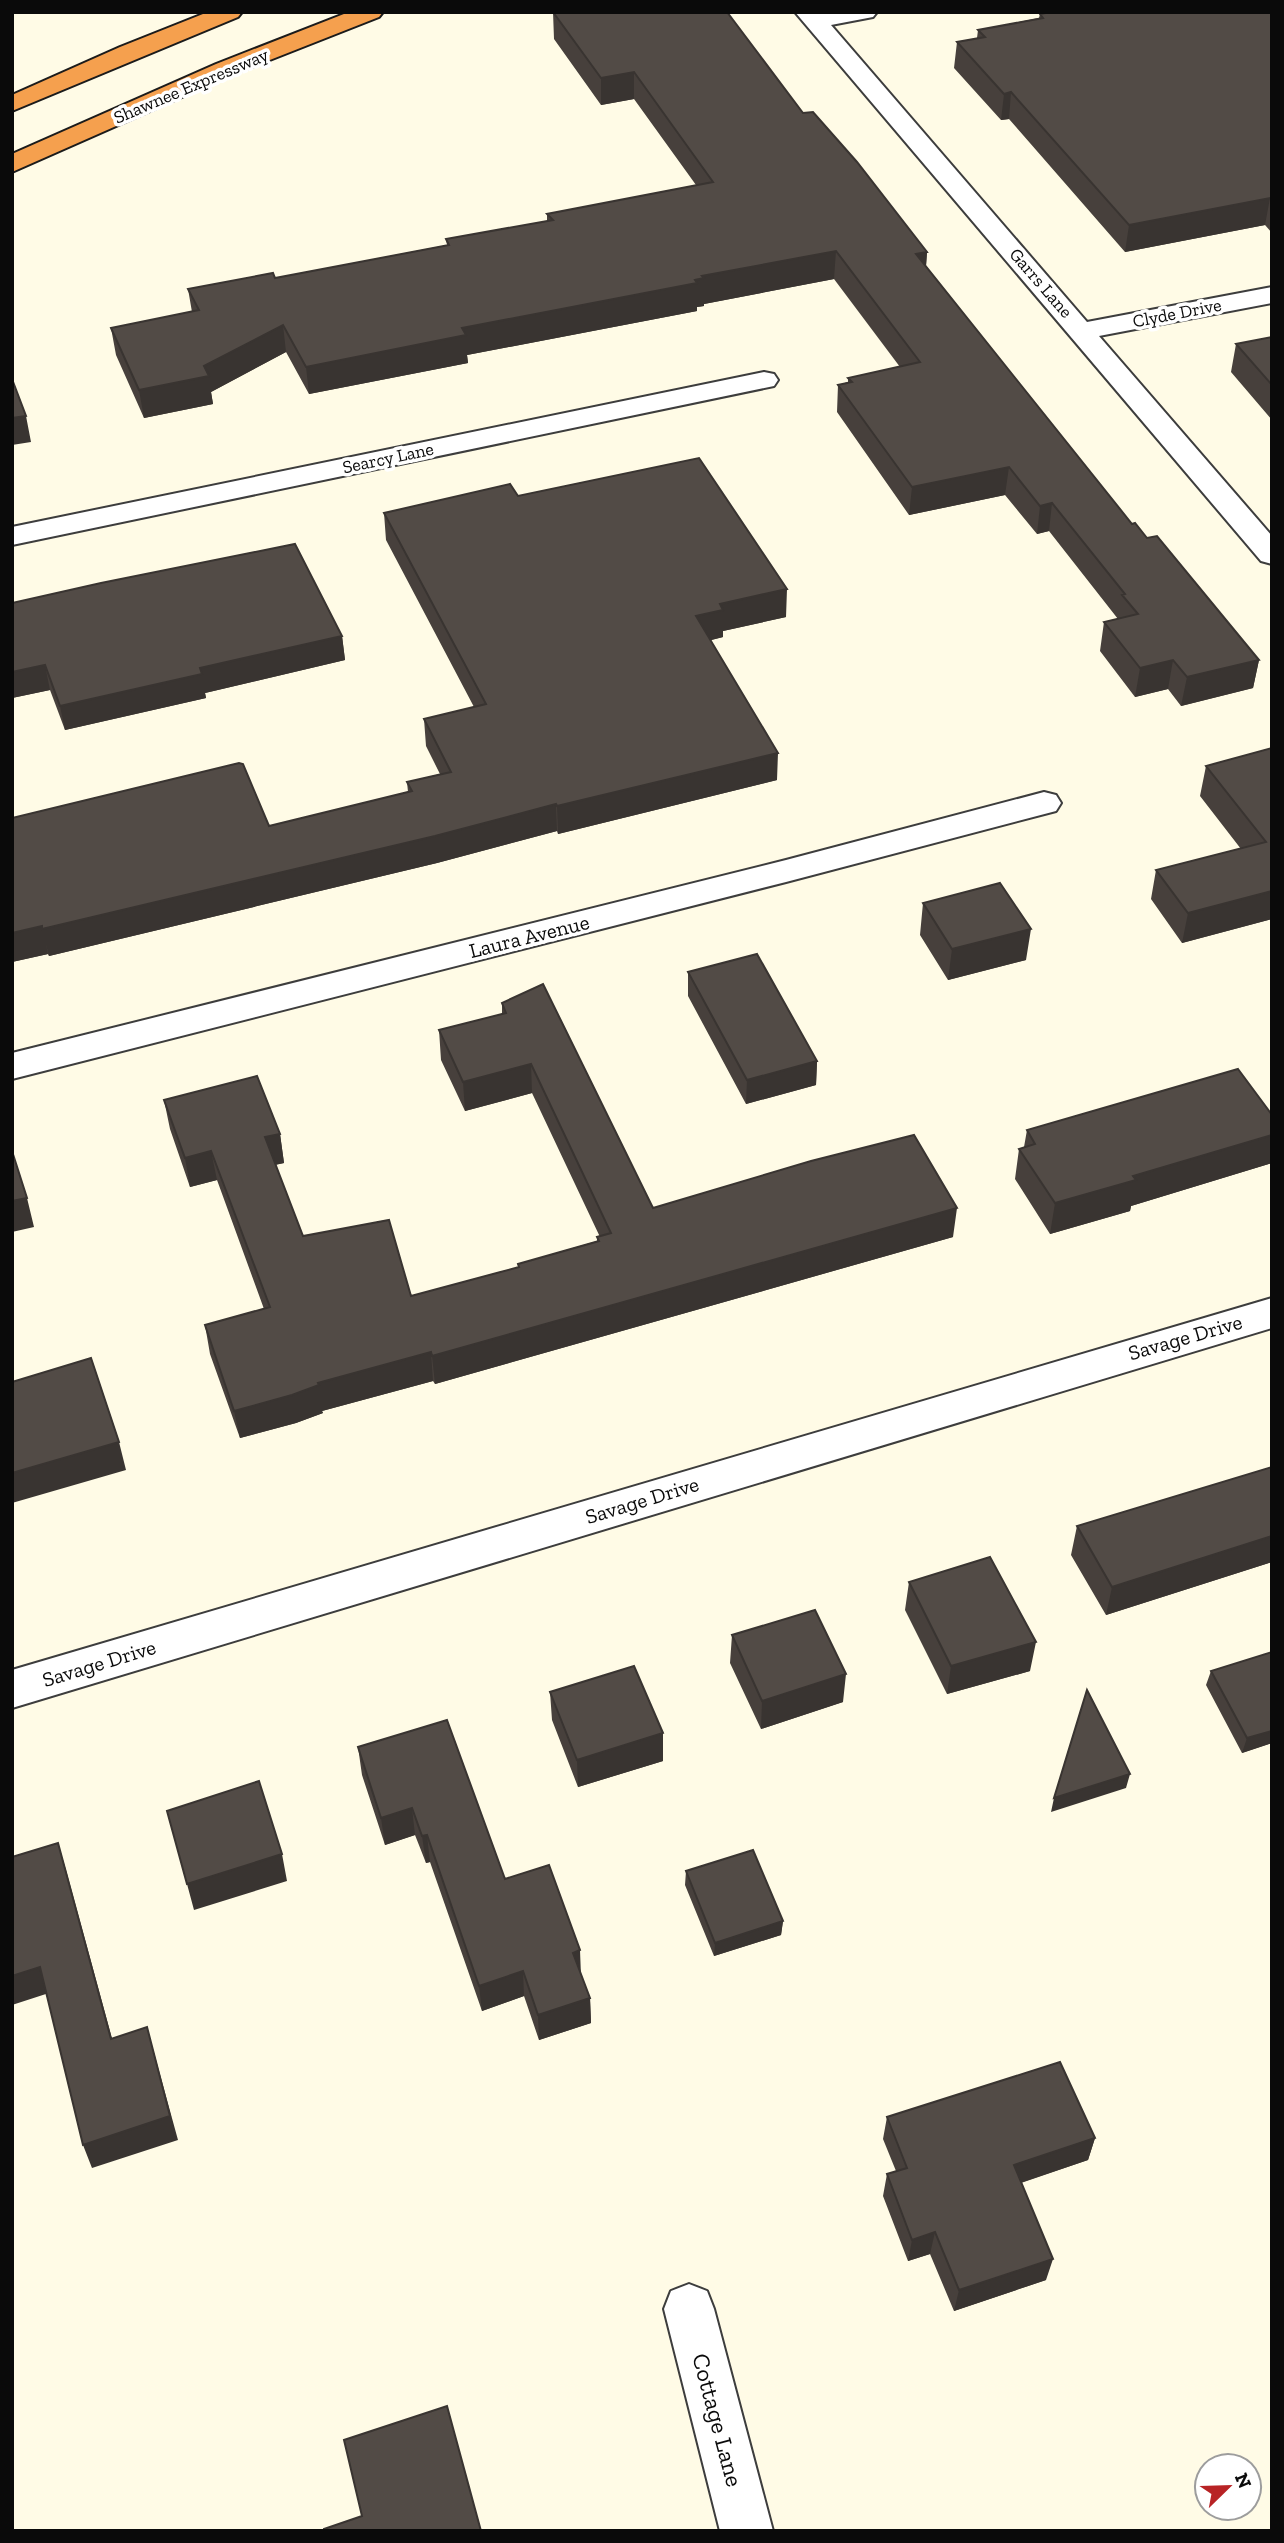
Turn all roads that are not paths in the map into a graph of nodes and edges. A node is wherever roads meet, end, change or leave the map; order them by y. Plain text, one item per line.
1 (230, 12) edge
2 (371, 12) edge
3 (865, 12) edge
4 (811, 16) edge
5 (12, 104) edge
6 (12, 164) edge
7 (1272, 295) edge
8 (1083, 331) junction
9 (764, 380) dead end
10 (12, 536) edge
11 (1272, 555) edge
12 (1044, 803) dead end
13 (12, 1066) edge
14 (1272, 1313) edge
15 (12, 1689) edge
16 (689, 2309) dead end
17 (747, 2531) edge

1 - 5 highway
2 - 6 highway, Shawnee Expressway
3 - 4 street
4 - 8 street, Garrs Lane
7 - 8 street, Clyde Drive
8 - 11 street, Garrs Lane
9 - 10 street, Searcy Lane
12 - 13 street, Laura Avenue
14 - 15 street, Savage Drive
16 - 17 street, Cottage Lane

